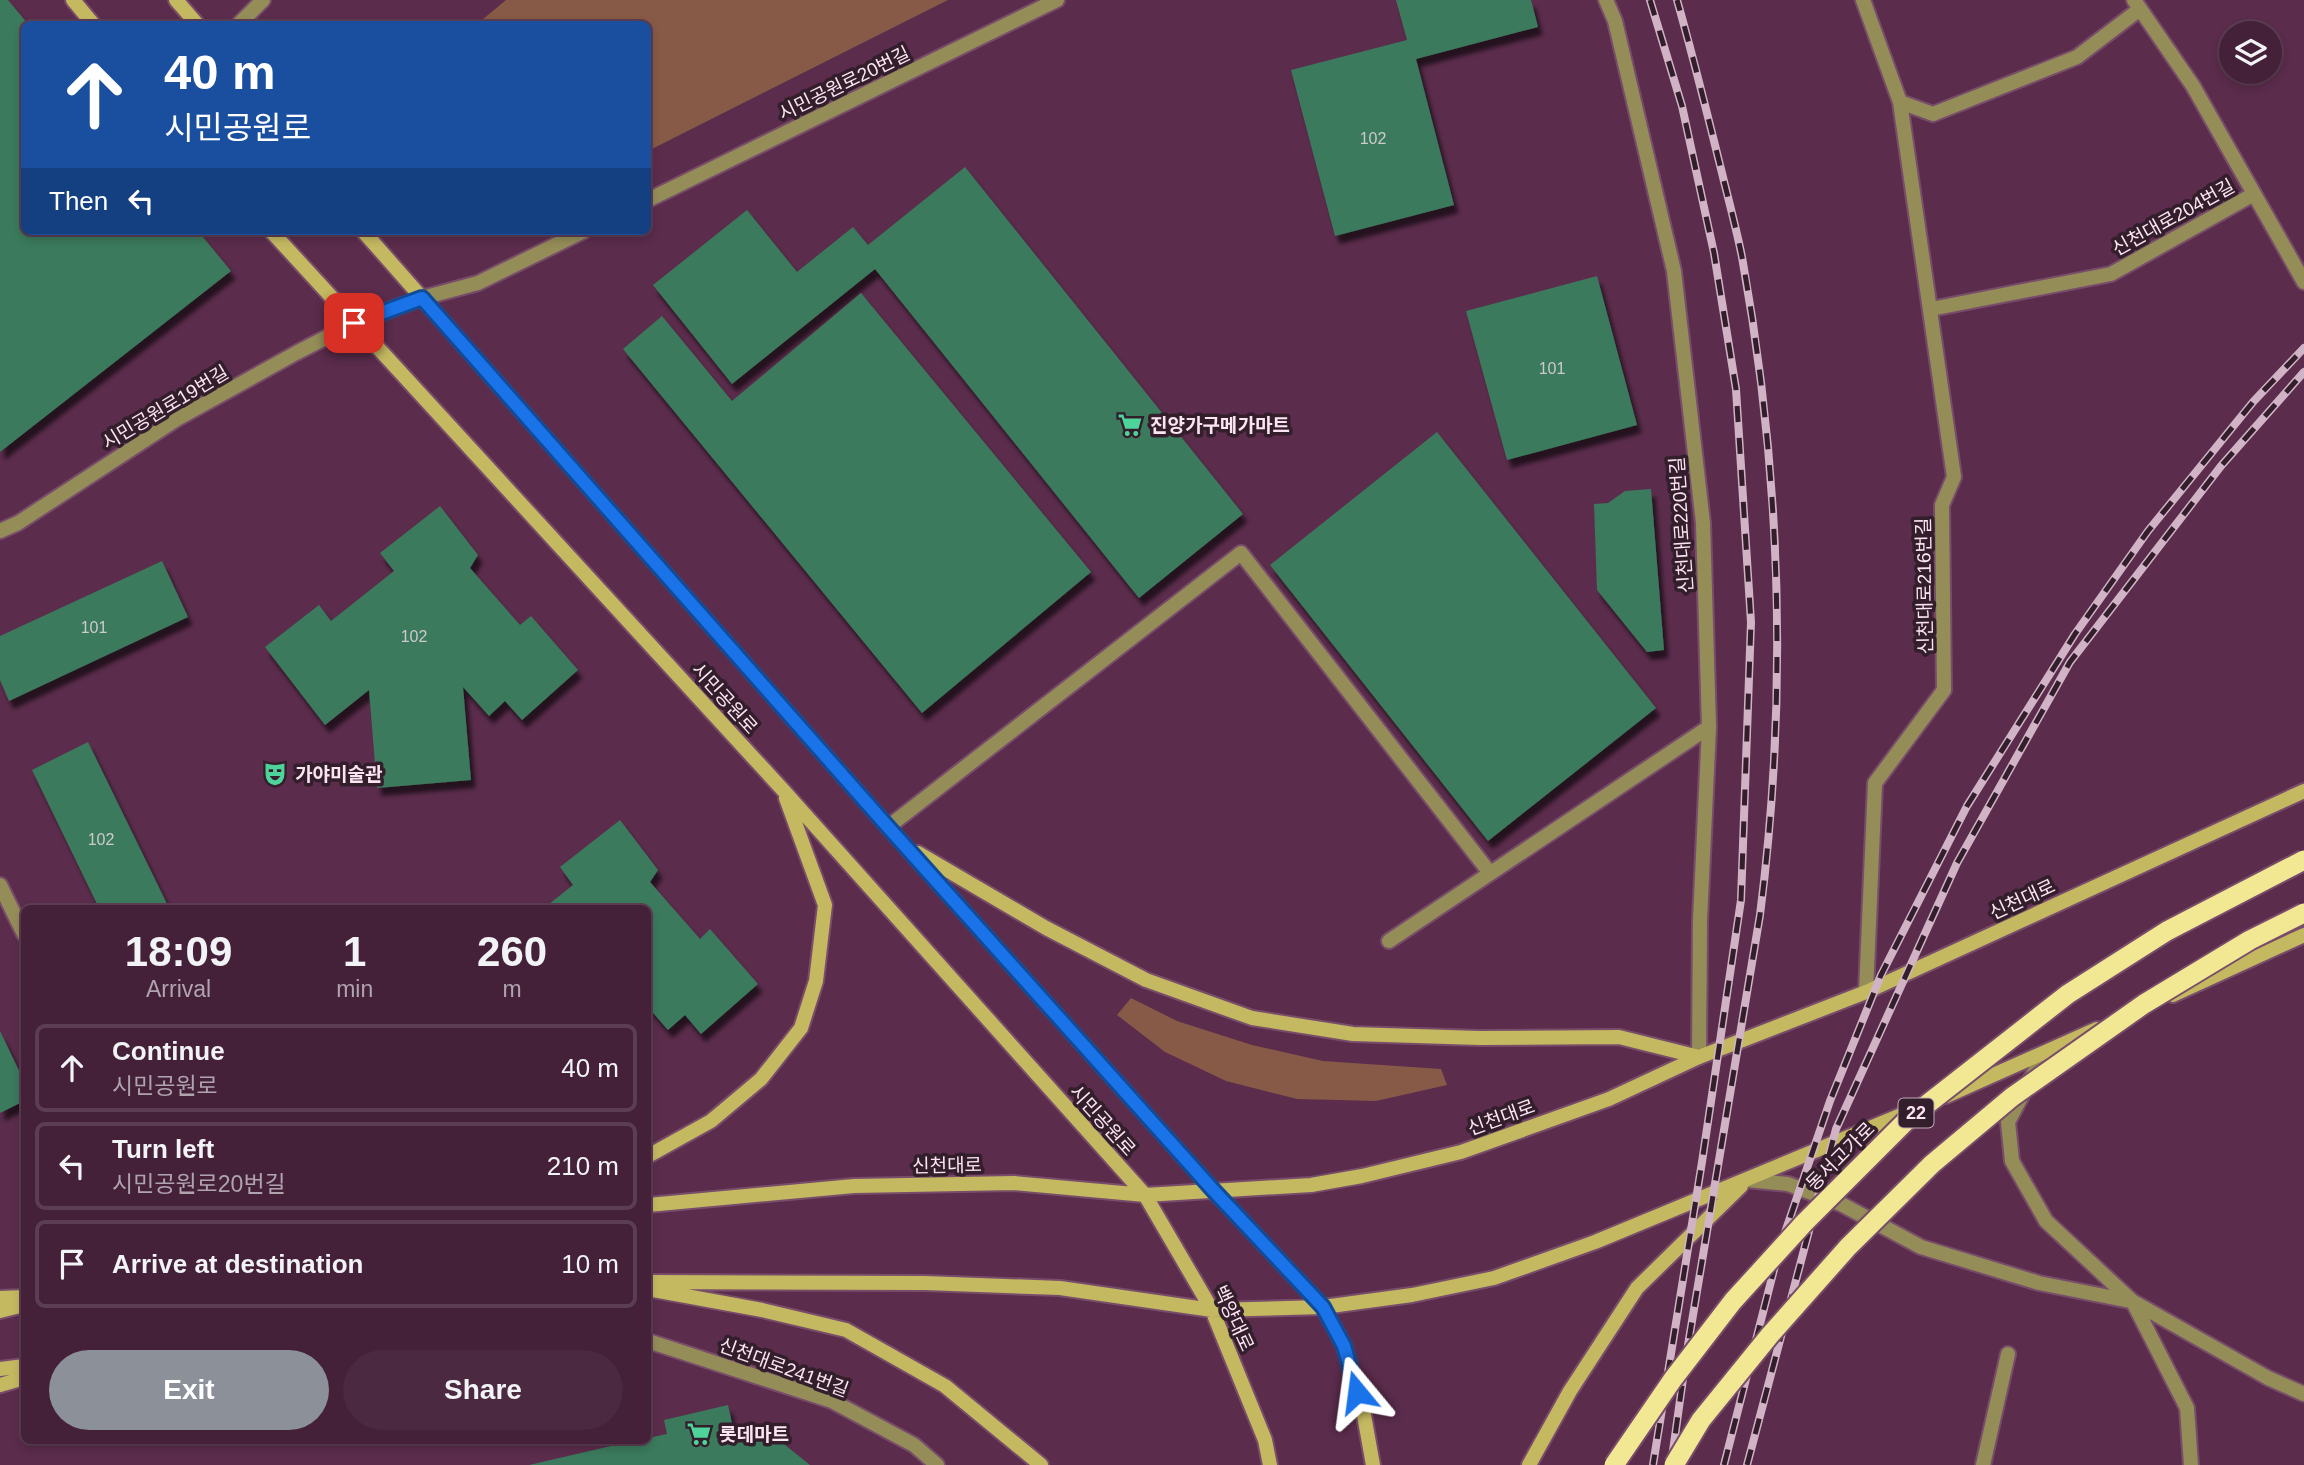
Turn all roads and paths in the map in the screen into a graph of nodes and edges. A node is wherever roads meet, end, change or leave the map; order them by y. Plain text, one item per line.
1 (73, 0) edge
2 (176, 0) edge
3 (263, 0) edge
4 (1057, 0) edge
5 (1606, 0) edge
6 (1863, 0) edge
7 (2137, 5) edge
8 (90, 21) edge
9 (194, 21) edge
10 (242, 21) edge
11 (1900, 102) junction
12 (2254, 194) junction
13 (651, 199) edge
14 (275, 235) edge
15 (367, 235) edge
16 (576, 235) edge
17 (2304, 282) edge
18 (422, 298) junction
19 (1931, 309) junction
20 (354, 323) junction
21 (0, 531) edge
22 (1709, 727) junction
23 (783, 790) junction
24 (2304, 791) edge
25 (888, 827) junction
26 (904, 845) junction
27 (2304, 860) edge
28 (1490, 873) junction
29 (0, 884) edge
30 (2304, 913) edge
31 (21, 928) edge
32 (2304, 935) edge
33 (1389, 941) dead end
34 (1866, 992) junction
35 (2044, 1054) junction
36 (1699, 1057) junction
37 (651, 1154) edge
38 (1746, 1181) junction
39 (1214, 1191) junction
40 (1145, 1195) junction
41 (651, 1205) edge
42 (651, 1282) edge
43 (651, 1290) edge
44 (21, 1297) edge
45 (0, 1298) edge
46 (2132, 1301) junction
47 (21, 1306) edge
48 (1323, 1307) junction
49 (1212, 1310) junction
50 (0, 1311) edge
51 (651, 1341) edge
52 (2008, 1354) dead end
53 (21, 1366) edge
54 (0, 1369) edge
55 (21, 1379) edge
56 (0, 1385) edge
57 (2304, 1394) edge
58 (937, 1465) edge
59 (1041, 1465) edge
60 (1270, 1465) edge
61 (1373, 1465) edge
62 (1529, 1465) edge
63 (1614, 1465) edge
64 (1674, 1465) edge
65 (1983, 1465) edge
66 (2191, 1465) edge

1 - 8 main road
2 - 9 main road
3 - 10 street
4 - 13 street, 시민공원로20번길
5 - 22 street, 신천대로220번길
6 - 11 street, 신천대로216번길
7 - 11 street
7 - 12 street, 신천대로204번길
11 - 19 street, 신천대로216번길
12 - 17 street, 신천대로204번길
12 - 19 street, 신천대로204번길
14 - 20 main road, 시민공원로
15 - 18 main road, 시민공원로
16 - 18 street
18 - 20 street
18 - 25 main road, 시민공원로
19 - 34 street, 신천대로216번길
20 - 21 street, 시민공원로19번길
20 - 23 main road, 시민공원로
22 - 28 street
22 - 36 street, 신천대로220번길
23 - 37 main road
23 - 40 main road, 시민공원로
24 - 34 main road, 신천대로
25 - 26 main road, 시민공원로
25 - 28 street
26 - 36 main road
26 - 39 main road, 시민공원로
27 - 63 highway, 동서고가로 / 22, bridge
28 - 33 street
29 - 31 street
30 - 64 highway, 22, bridge
32 - 35 main road
34 - 36 main road, 신천대로
35 - 38 main road
35 - 46 street
36 - 39 main road, 신천대로
38 - 46 street
38 - 48 main road
38 - 62 main road
39 - 40 main road, 신천대로
39 - 48 main road
40 - 41 main road, 신천대로
40 - 49 main road, 백양대로
42 - 49 main road
43 - 59 main road
44 - 45 main road
46 - 57 street
46 - 66 street
47 - 50 main road
48 - 49 main road
48 - 61 main road
49 - 60 main road, 백양대로
51 - 58 street, 신천대로241번길
52 - 65 street
53 - 54 main road
55 - 56 main road

